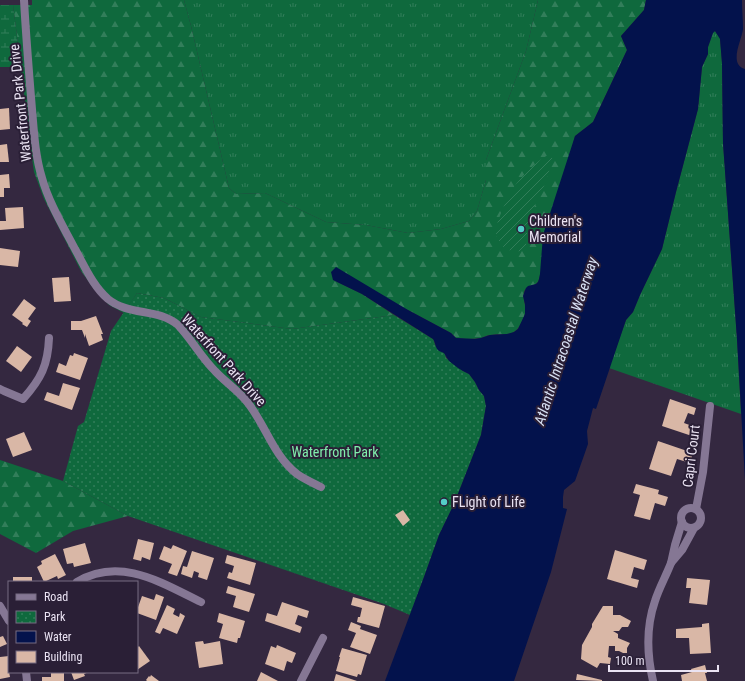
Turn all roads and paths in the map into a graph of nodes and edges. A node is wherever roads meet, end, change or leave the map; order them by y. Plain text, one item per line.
1 (24, 0) edge
2 (50, 338) dead end
3 (0, 389) edge
4 (710, 406) dead end
5 (321, 487) dead end
6 (696, 509) junction
7 (682, 522) junction
8 (694, 528) junction
9 (671, 563) junction
10 (79, 581) edge
11 (201, 602) dead end
12 (0, 606) edge
13 (8, 619) edge
14 (323, 638) dead end
15 (301, 681) edge
16 (653, 681) edge

1 - 5 street, Waterfront Park Drive
2 - 3 street
4 - 6 street, Capri Court
6 - 7 street, Capri Court
6 - 8 street, Capri Court
7 - 8 street
7 - 9 street, Capri Court
8 - 9 street, Capri Court
9 - 16 street, Capri Court
10 - 11 street
12 - 13 street
14 - 15 street

